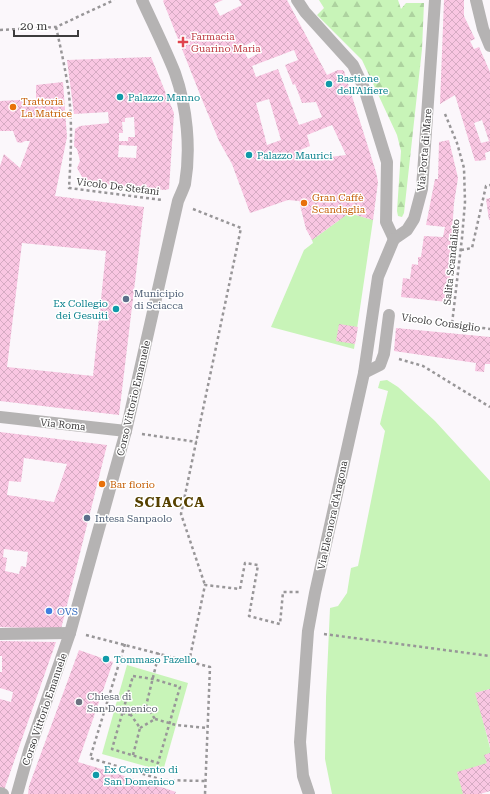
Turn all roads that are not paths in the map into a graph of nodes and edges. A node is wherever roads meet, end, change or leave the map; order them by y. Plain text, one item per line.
1 (142, 0) edge
2 (297, 0) edge
3 (435, 0) edge
4 (476, 0) edge
5 (490, 46) edge
6 (394, 239) junction
7 (389, 315) road end
8 (364, 373) junction
9 (0, 417) edge
10 (126, 431) junction
11 (70, 633) junction
12 (0, 634) edge
13 (0, 793) edge
14 (4, 794) edge
15 (17, 794) edge
16 (309, 794) edge

1 - 10 street, Corso Vittorio Emanuele
2 - 6 street
3 - 6 street, Via Porta di Mare
4 - 5 street
6 - 8 street, Via Eleonora d'Aragona
7 - 8 street, Vicolo Consiglio
8 - 16 street, Via Eleonora d'Aragona
9 - 10 street, Via Roma
10 - 11 street, Corso Vittorio Emanuele
11 - 12 street
11 - 15 street, Corso Vittorio Emanuele
13 - 14 street

